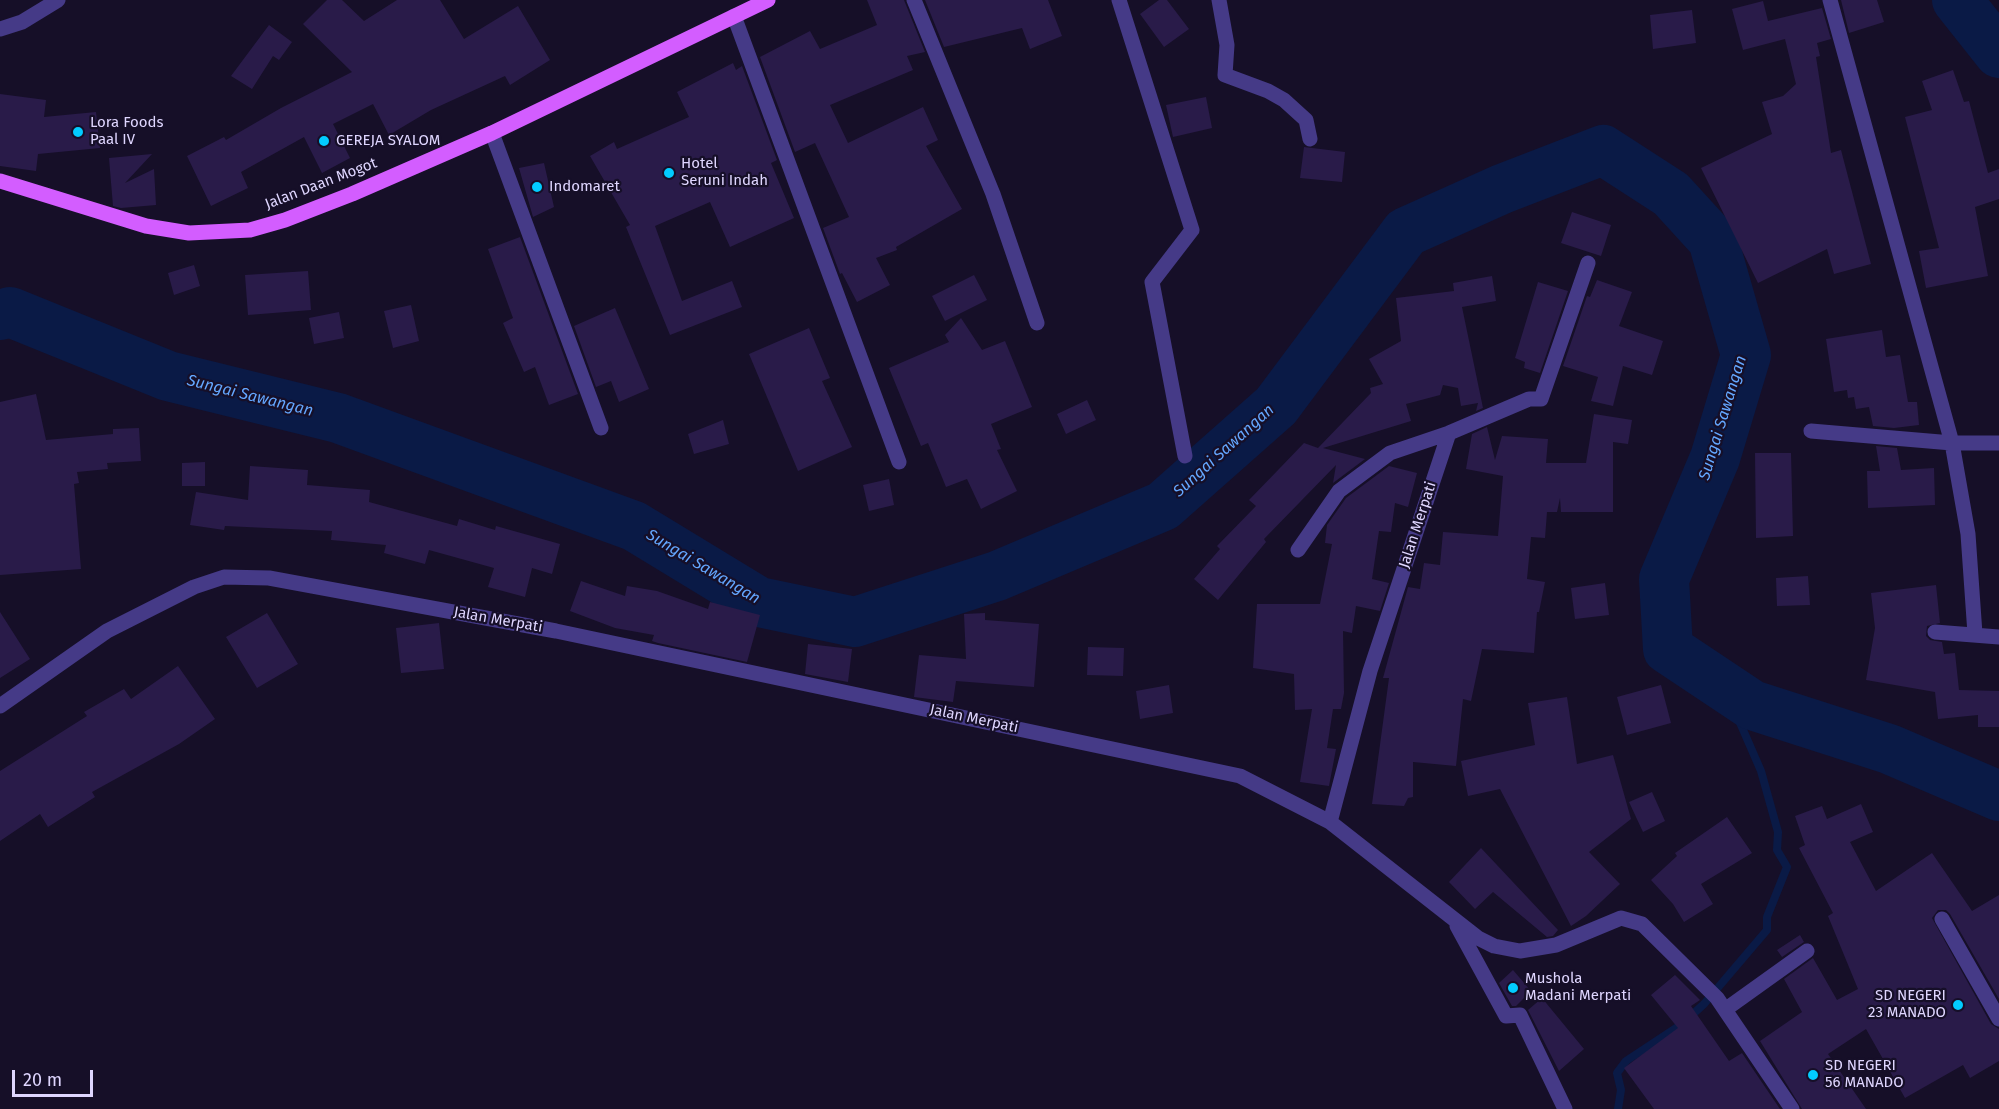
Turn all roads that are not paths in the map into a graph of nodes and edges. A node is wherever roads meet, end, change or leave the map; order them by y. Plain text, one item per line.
1 (57, 0) edge
2 (768, 0) edge
3 (914, 0) edge
4 (1119, 0) edge
5 (1219, 0) edge
6 (1830, 0) edge
7 (734, 16) junction
8 (0, 29) edge
9 (492, 133) junction
10 (1311, 139) dead end
11 (0, 182) edge
12 (1588, 263) dead end
13 (1037, 323) dead end
14 (601, 428) dead end
15 (1811, 431) dead end
16 (1449, 433) junction
17 (1952, 442) junction
18 (1999, 443) edge
19 (1185, 456) dead end
20 (899, 462) dead end
21 (1299, 550) dead end
22 (1935, 632) dead end
23 (1975, 634) junction
24 (1999, 637) edge
25 (0, 706) edge
26 (1330, 822) junction
27 (1452, 918) junction
28 (1942, 919) dead end
29 (1807, 951) dead end
30 (1722, 1004) junction
31 (1999, 1019) edge
32 (1565, 1109) edge
33 (1792, 1109) edge

1 - 8 street
2 - 7 main road, Jalan Daan Mogot
3 - 13 street
4 - 19 street
5 - 10 street
6 - 17 street
7 - 9 main road, Jalan Daan Mogot
7 - 20 street
9 - 11 main road, Jalan Daan Mogot
9 - 14 street
12 - 16 street
15 - 17 street
16 - 21 street
16 - 26 street, Jalan Merpati
17 - 18 street
17 - 23 street
22 - 23 street
23 - 24 street
25 - 26 street, Jalan Merpati
26 - 27 street
27 - 30 street
27 - 32 street
28 - 31 street
29 - 30 street
30 - 33 street

